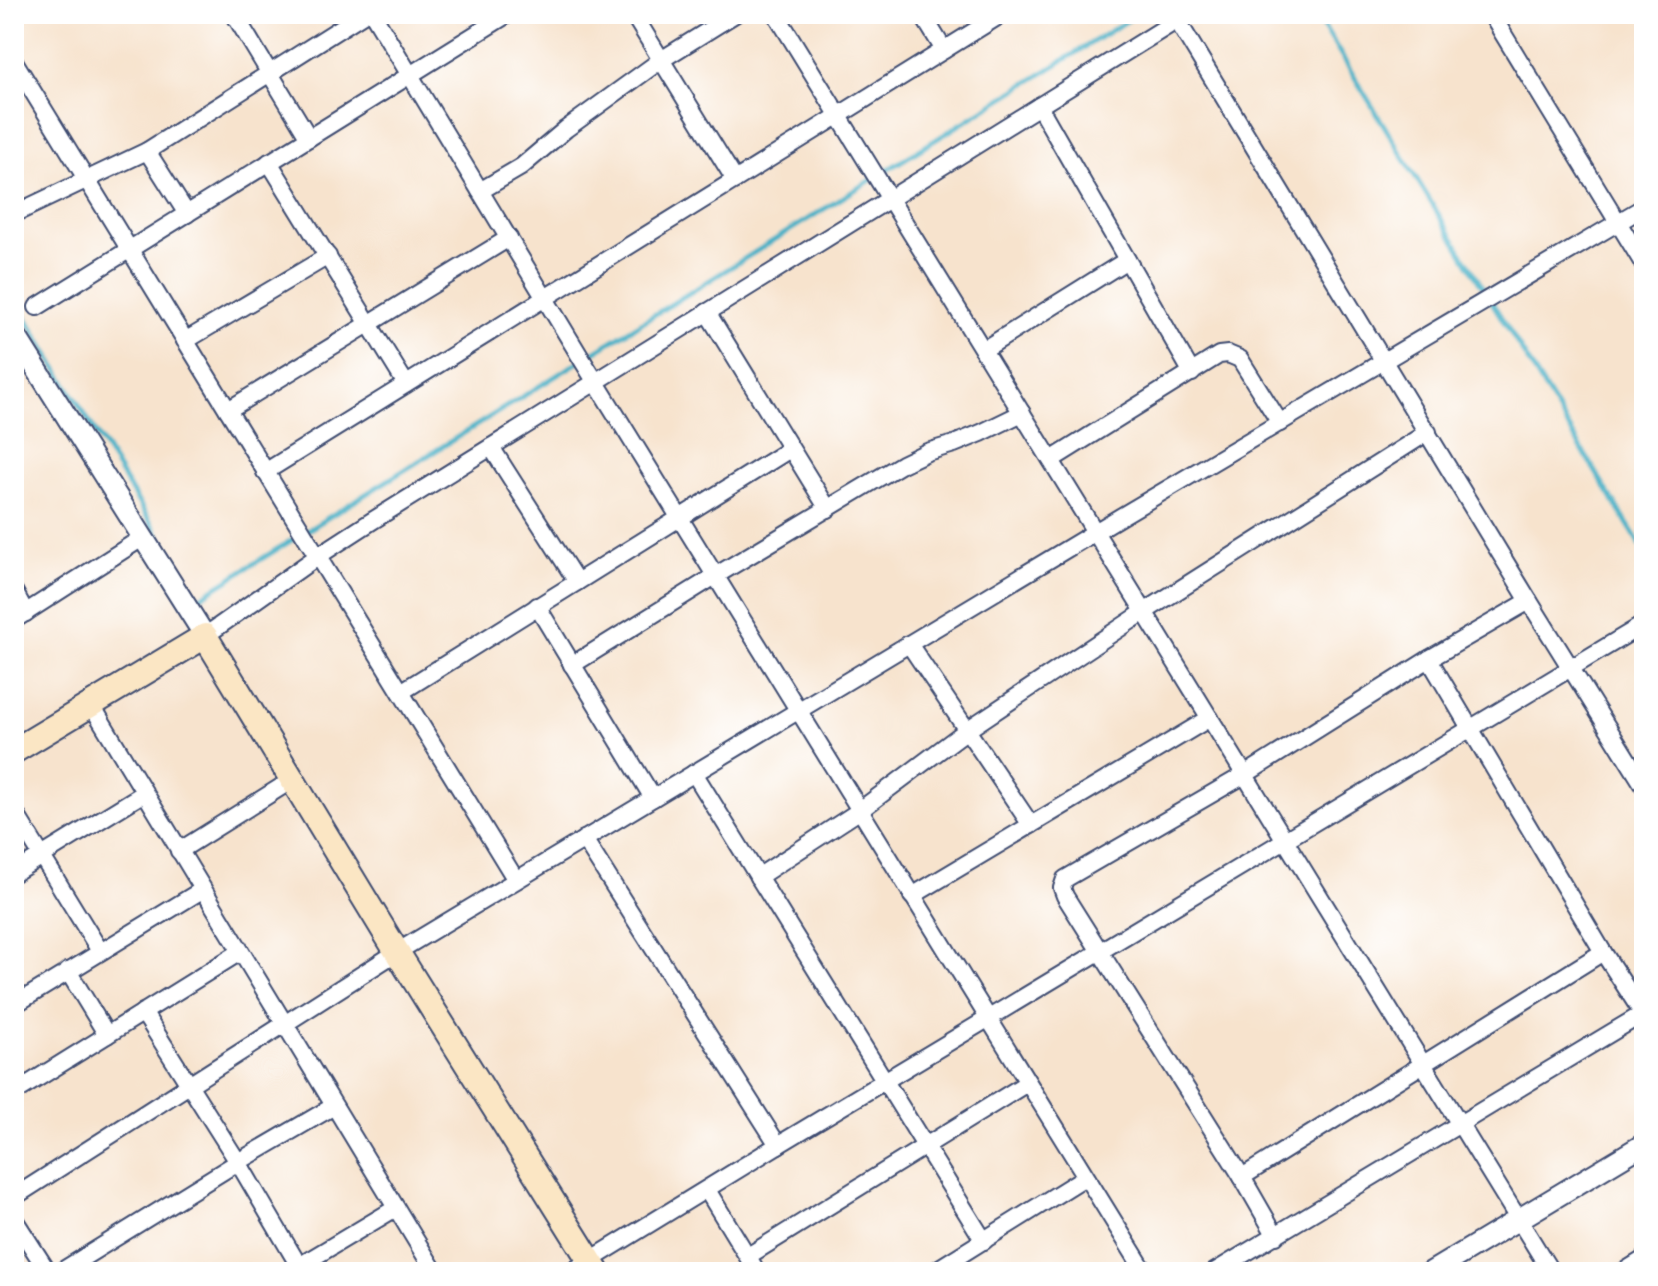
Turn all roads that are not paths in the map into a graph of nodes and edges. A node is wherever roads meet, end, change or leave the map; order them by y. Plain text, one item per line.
1 (234, 14) edge
2 (363, 14) edge
3 (373, 14) edge
4 (508, 14) edge
5 (633, 14) edge
6 (735, 14) edge
7 (776, 14) edge
8 (922, 14) edge
9 (1002, 14) edge
10 (1491, 14) edge
11 (1182, 17) edge
12 (944, 50) junction
13 (661, 60) junction
14 (14, 61) edge
15 (270, 73) junction
16 (410, 75) junction
17 (1039, 106) junction
18 (839, 116) junction
19 (309, 138) junction
20 (147, 151) junction
21 (269, 162) junction
22 (87, 179) junction
23 (735, 180) junction
24 (480, 191) junction
25 (890, 199) junction
26 (1644, 207) edge
27 (14, 214) edge
28 (187, 214) junction
29 (1618, 223) junction
30 (509, 238) junction
31 (129, 250) junction
32 (328, 256) junction
33 (1127, 260) junction
34 (1644, 265) edge
35 (545, 298) junction
36 (37, 307) dead end
37 (707, 312) junction
38 (369, 324) junction
39 (14, 333) edge
40 (185, 341) junction
41 (983, 350) junction
42 (1385, 361) junction
43 (1192, 373) junction
44 (595, 381) junction
45 (406, 384) junction
46 (228, 410) junction
47 (1022, 413) junction
48 (1280, 423) junction
49 (1428, 432) junction
50 (491, 447) junction
51 (790, 449) junction
52 (1051, 460) junction
53 (265, 472) junction
54 (828, 509) junction
55 (680, 518) junction
56 (1095, 532) junction
57 (142, 538) junction
58 (318, 556) junction
59 (715, 576) junction
60 (577, 582) junction
61 (14, 591) edge
62 (1529, 601) junction
63 (537, 606) junction
64 (1144, 612) junction
65 (20, 616) edge
66 (1644, 624) edge
67 (205, 636) junction
68 (909, 644) junction
69 (1429, 659) junction
70 (572, 665) junction
71 (1572, 668) junction
72 (401, 692) junction
73 (91, 704) junction
74 (798, 711) junction
75 (1210, 718) junction
76 (1471, 729) junction
77 (967, 730) junction
78 (14, 751) edge
79 (694, 773) junction
80 (1246, 774) junction
81 (292, 780) junction
82 (1644, 786) edge
83 (144, 793) junction
84 (653, 798) junction
85 (14, 811) edge
86 (859, 811) junction
87 (1031, 825) junction
88 (584, 839) junction
89 (1285, 841) junction
90 (179, 851) junction
91 (42, 856) junction
92 (14, 873) edge
93 (758, 877) junction
94 (516, 880) junction
95 (202, 890) junction
96 (912, 896) junction
97 (100, 951) junction
98 (240, 952) junction
99 (397, 952) junction
100 (1101, 952) junction
101 (1603, 952) junction
102 (68, 971) junction
103 (14, 1005) edge
104 (143, 1012) junction
105 (1644, 1013) edge
106 (988, 1020) junction
107 (284, 1024) junction
108 (107, 1035) junction
109 (1423, 1064) junction
110 (885, 1082) junction
111 (1027, 1083) junction
112 (188, 1085) junction
113 (14, 1093) edge
114 (334, 1106) junction
115 (1458, 1124) junction
116 (1644, 1144) edge
117 (778, 1145) junction
118 (926, 1146) junction
119 (238, 1162) junction
120 (1085, 1177) junction
121 (1242, 1177) junction
122 (707, 1190) junction
123 (14, 1197) edge
124 (396, 1208) junction
125 (14, 1219) edge
126 (1519, 1219) junction
127 (1276, 1236) junction
128 (984, 1241) junction
129 (748, 1256) junction
130 (1644, 1259) edge
131 (586, 1268) edge
132 (295, 1269) edge
133 (48, 1272) edge
134 (60, 1272) edge
135 (435, 1272) edge
136 (757, 1272) edge
137 (933, 1272) edge
138 (1145, 1272) edge
139 (1214, 1272) edge
140 (1431, 1272) edge
141 (1551, 1272) edge
142 (1623, 1272) edge

1 - 15 street
2 - 15 street
3 - 16 street
4 - 16 street
5 - 13 street
6 - 13 street
7 - 18 street
8 - 12 street
9 - 12 street
10 - 29 street
11 - 17 street
11 - 42 street
12 - 18 street
13 - 23 street
13 - 24 street
14 - 22 street
15 - 19 street
15 - 20 street
16 - 19 street
16 - 24 street
17 - 25 street
17 - 33 street
18 - 23 street
18 - 25 street
19 - 21 street
20 - 22 street
20 - 28 street
21 - 28 street
21 - 32 street
22 - 27 street
22 - 31 street
23 - 35 street
24 - 30 street
25 - 37 street
25 - 41 street
26 - 29 street
28 - 31 street
29 - 34 street
29 - 42 street
30 - 35 street
30 - 38 street
31 - 36 street
31 - 40 street
32 - 38 street
32 - 40 street
33 - 41 street
33 - 43 street
35 - 44 street
35 - 45 street
37 - 44 street
37 - 51 street
38 - 45 street
38 - 46 street
39 - 57 street
40 - 46 street
41 - 47 street
42 - 48 street
42 - 49 street
43 - 48 street
43 - 52 street
44 - 50 street
44 - 55 street
45 - 53 street
46 - 53 street
47 - 52 street
47 - 54 street
48 - 56 street
49 - 62 street
49 - 64 street
50 - 58 street
50 - 60 street
51 - 54 street
51 - 55 street
52 - 56 street
53 - 58 street
54 - 59 street
55 - 59 street
55 - 60 street
56 - 64 street
56 - 68 street
57 - 65 street
57 - 67 street
58 - 67 street
58 - 72 street
59 - 70 street
59 - 74 street
60 - 63 street
61 - 65 street
62 - 69 street
62 - 71 street
63 - 70 street
63 - 72 street
64 - 75 street
64 - 77 street
66 - 71 street
67 - 73 main road
67 - 81 main road
68 - 74 street
68 - 77 street
69 - 76 street
69 - 80 street
70 - 84 street
71 - 76 street
71 - 82 street
72 - 94 street
73 - 78 main road
73 - 83 street
74 - 79 street
74 - 86 street
75 - 80 street
75 - 87 street
76 - 89 street
76 - 101 street
77 - 86 street
77 - 87 street
79 - 84 street
79 - 93 street
80 - 89 street
80 - 100 street
81 - 90 street
81 - 99 main road
83 - 90 street
83 - 91 street
84 - 88 street
85 - 91 street
86 - 93 street
86 - 96 street
87 - 96 street
88 - 94 street
88 - 117 street
89 - 100 street
89 - 109 street
90 - 95 street
91 - 92 street
91 - 97 street
93 - 110 street
94 - 99 street
95 - 97 street
95 - 98 street
96 - 106 street
97 - 102 street
98 - 104 street
98 - 107 street
99 - 107 street
99 - 131 main road
100 - 106 street
100 - 121 street
101 - 105 street
101 - 109 street
102 - 103 street
102 - 108 street
104 - 108 street
104 - 112 street
105 - 115 street
106 - 110 street
106 - 111 street
107 - 112 street
107 - 114 street
108 - 113 street
109 - 115 street
109 - 121 street
110 - 117 street
110 - 118 street
111 - 118 street
111 - 120 street
112 - 119 street
112 - 123 street
114 - 119 street
114 - 124 street
115 - 126 street
115 - 127 street
116 - 126 street
117 - 122 street
118 - 128 street
118 - 129 street
119 - 132 street
119 - 134 street
120 - 128 street
120 - 138 street
121 - 127 street
122 - 129 street
122 - 131 street
124 - 132 street
124 - 135 street
125 - 133 street
126 - 140 street
126 - 141 street
127 - 139 street
128 - 137 street
129 - 136 street
130 - 142 street

